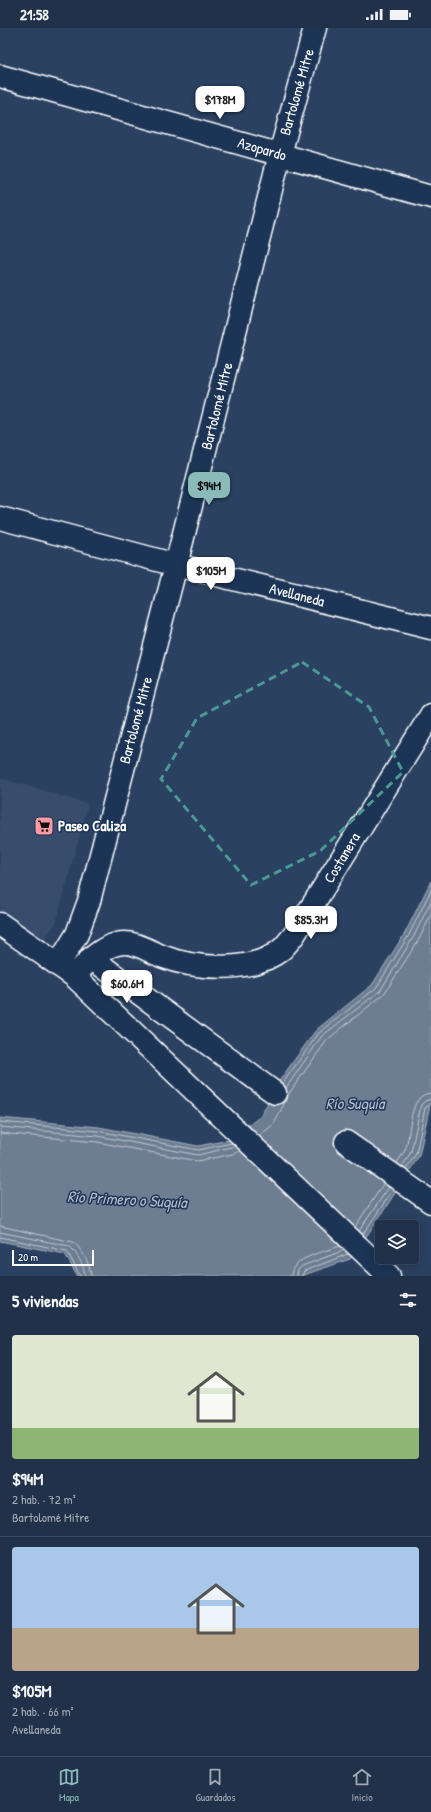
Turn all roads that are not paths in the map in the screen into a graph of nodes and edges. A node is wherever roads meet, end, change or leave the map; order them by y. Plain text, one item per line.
1 (315, 28) edge
2 (0, 76) edge
3 (280, 154) junction
4 (431, 197) edge
5 (0, 518) edge
6 (176, 565) junction
7 (431, 628) edge
8 (431, 715) edge
9 (0, 924) edge
10 (92, 958) junction
11 (66, 970) junction
12 (275, 1093) dead end
13 (346, 1142) dead end
14 (431, 1202) edge
15 (389, 1276) edge

1 - 3 street, Bartolomé Mitre
2 - 3 street, Azopardo
3 - 4 street, Azopardo
3 - 6 street, Bartolomé Mitre
5 - 6 street, Avellaneda
6 - 7 street, Avellaneda
6 - 11 street, Bartolomé Mitre
8 - 10 street, Costanera
9 - 11 street
10 - 11 street, Costanera
10 - 12 street
11 - 15 street
13 - 14 street

